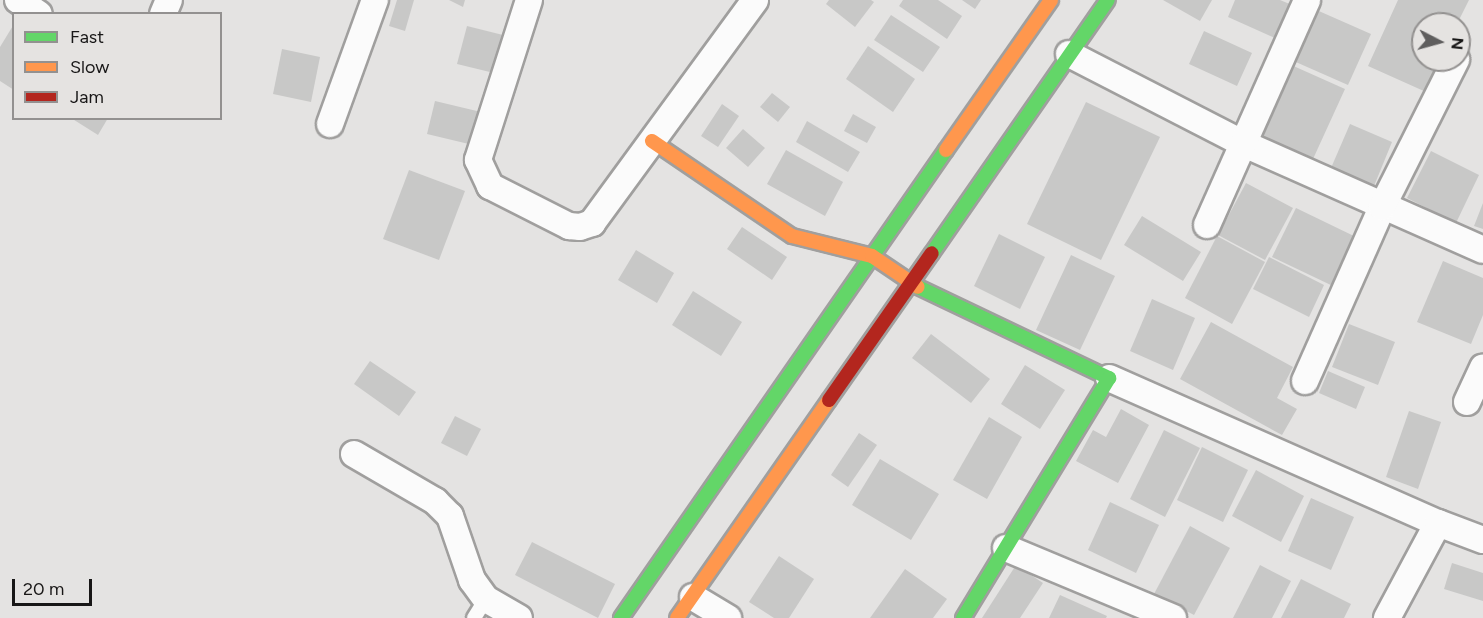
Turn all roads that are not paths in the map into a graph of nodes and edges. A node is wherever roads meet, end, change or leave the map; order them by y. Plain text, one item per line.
1 (18, 0) edge
2 (375, 0) edge
3 (529, 0) edge
4 (755, 0) edge
5 (1051, 0) edge
6 (1108, 0) edge
7 (1307, 0) edge
8 (36, 12) edge
9 (1069, 54) junction
10 (1450, 72) edge
11 (330, 124) dead end
12 (652, 141) junction
13 (1244, 144) junction
14 (1382, 207) junction
15 (1207, 225) dead end
16 (1483, 250) edge
17 (872, 256) junction
18 (908, 282) junction
19 (1483, 367) edge
20 (1109, 378) junction
21 (1305, 381) dead end
22 (1467, 402) dead end
23 (354, 454) dead end
24 (1437, 523) junction
25 (1483, 540) edge
26 (1006, 548) junction
27 (693, 597) junction
28 (480, 608) edge
29 (519, 618) edge
30 (621, 618) edge
31 (677, 618) edge
32 (728, 618) edge
33 (963, 618) edge
34 (1173, 618) edge
35 (1387, 618) edge

1 - 8 street
2 - 11 street
3 - 12 street
4 - 12 street
5 - 17 main road
6 - 9 main road
7 - 13 street
9 - 13 street
9 - 18 main road
10 - 14 street
12 - 17 main road
13 - 14 street
13 - 15 street
14 - 16 street
14 - 21 street
17 - 18 main road
17 - 30 main road
18 - 20 main road
18 - 27 main road
19 - 22 street
20 - 24 street
20 - 26 main road
23 - 28 street
24 - 25 street
24 - 35 street
26 - 33 main road
26 - 34 street
27 - 31 main road
27 - 32 street
28 - 29 street

